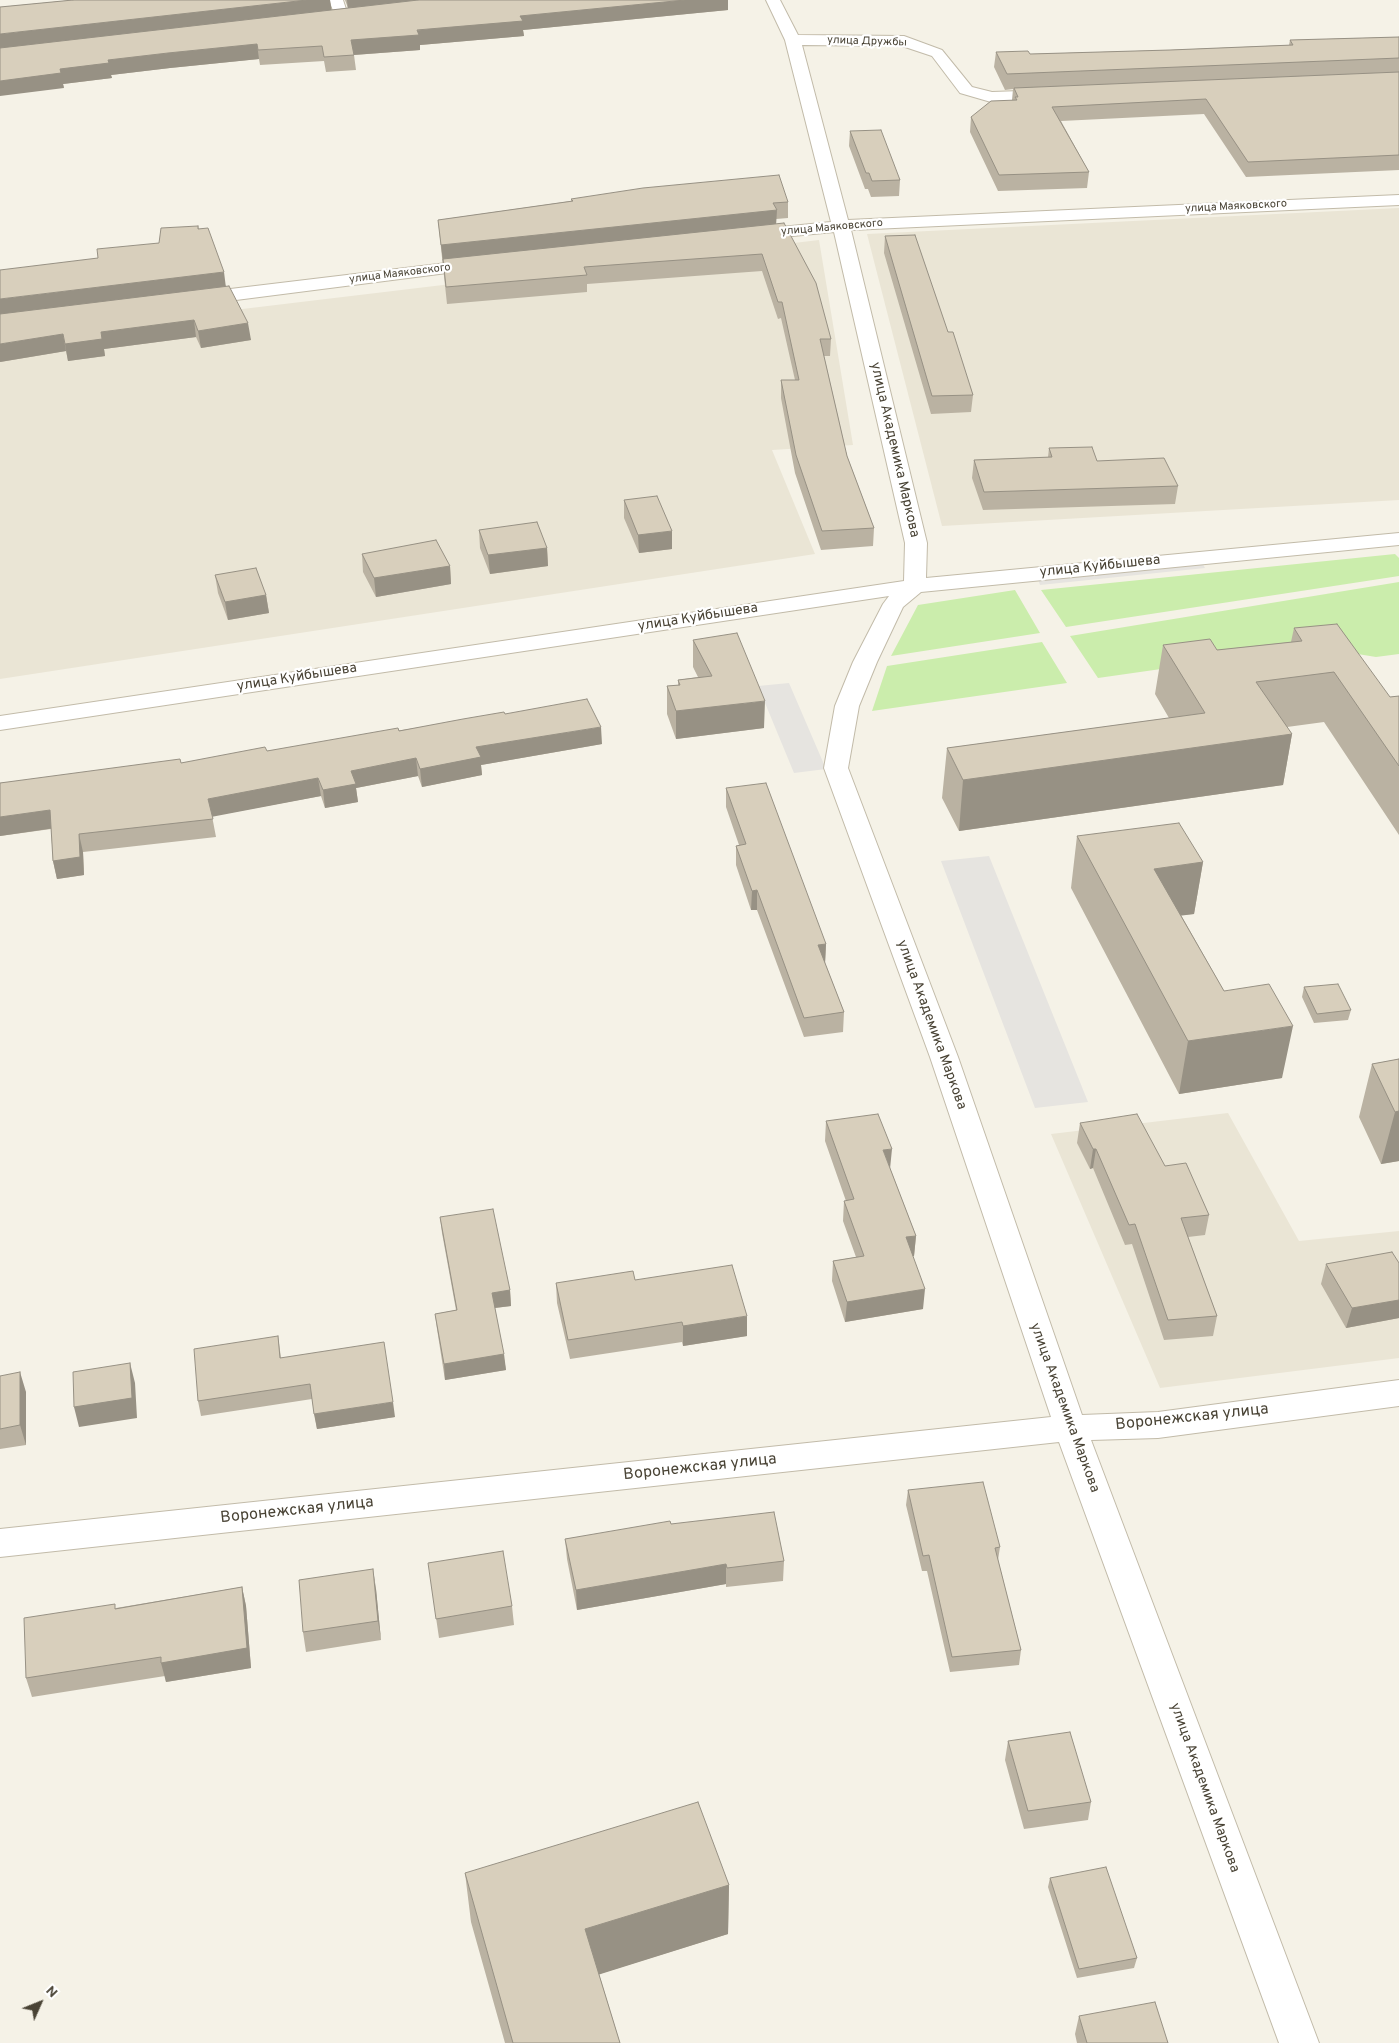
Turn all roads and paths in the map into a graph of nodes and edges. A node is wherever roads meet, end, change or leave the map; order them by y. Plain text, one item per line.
1 (336, 0) edge
2 (773, 0) edge
3 (342, 18) edge
4 (793, 40) junction
5 (1071, 94) edge
6 (1399, 200) edge
7 (841, 225) junction
8 (735, 236) edge
9 (493, 262) edge
10 (177, 302) edge
11 (1399, 540) edge
12 (915, 586) junction
13 (0, 723) edge
14 (1399, 1393) edge
15 (1072, 1428) junction
16 (0, 1543) edge
17 (1299, 2043) edge

1 - 3 street
2 - 4 street, улица Академика Маркова
4 - 5 street, улица Дружбы
4 - 7 street, улица Академика Маркова
6 - 7 street, улица Маяковского
7 - 8 street, улица Маяковского
7 - 12 street, улица Академика Маркова
9 - 10 street, улица Маяковского
11 - 12 street, улица Куйбышева
12 - 13 street, улица Куйбышева
12 - 15 street, улица Академика Маркова
14 - 15 street, Воронежская улица
15 - 16 street, Воронежская улица
15 - 17 street, улица Академика Маркова

